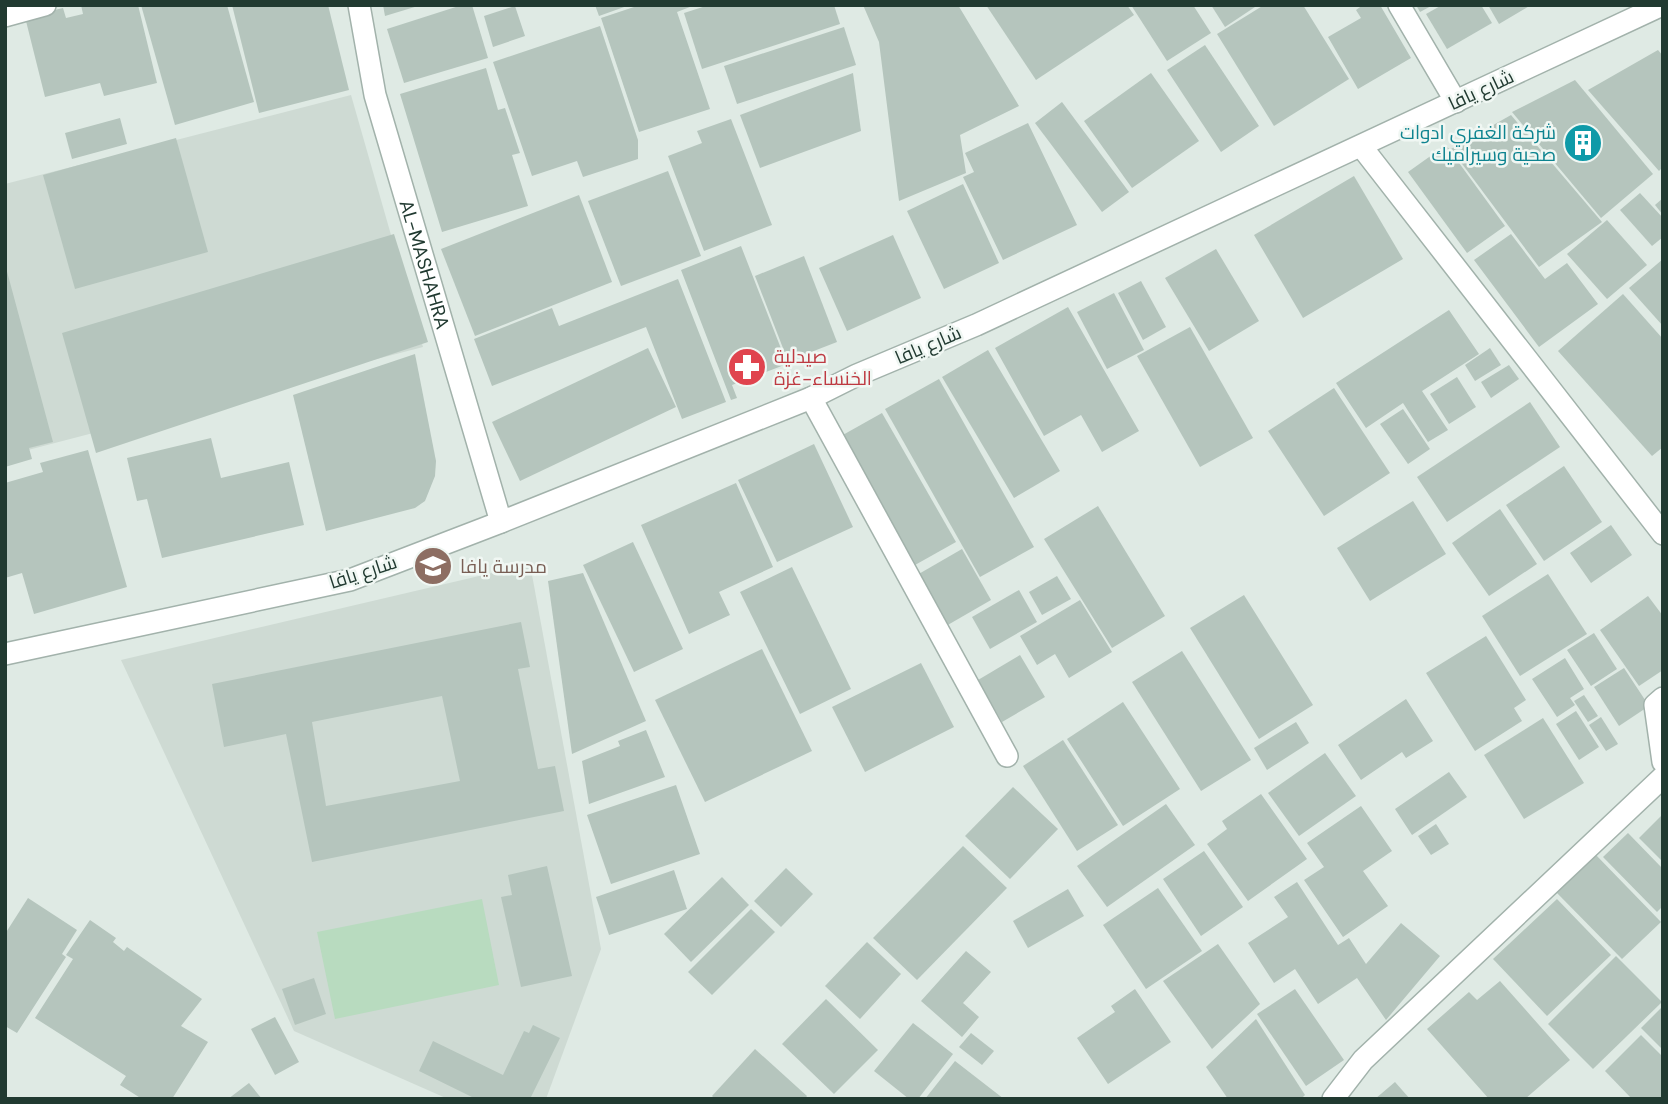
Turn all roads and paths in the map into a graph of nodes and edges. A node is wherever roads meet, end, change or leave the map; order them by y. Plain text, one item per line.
1 (46, 5) edge
2 (359, 5) edge
3 (1399, 5) edge
4 (1662, 5) edge
5 (5, 16) edge
6 (1456, 102) junction
7 (1361, 146) junction
8 (811, 398) junction
9 (501, 522) junction
10 (1663, 534) edge
11 (5, 654) edge
12 (1663, 698) edge
13 (1007, 756) dead end
14 (1663, 762) edge
15 (1663, 777) edge
16 (1333, 1099) edge

1 - 5 street
2 - 9 street, AL-MASHAHRA
3 - 6 street
4 - 6 street, شارع يافا
6 - 7 street, شارع يافا
7 - 8 street, شارع يافا
7 - 10 street
8 - 9 street, شارع يافا
8 - 13 street
9 - 11 street, شارع يافا
12 - 14 street
15 - 16 street

